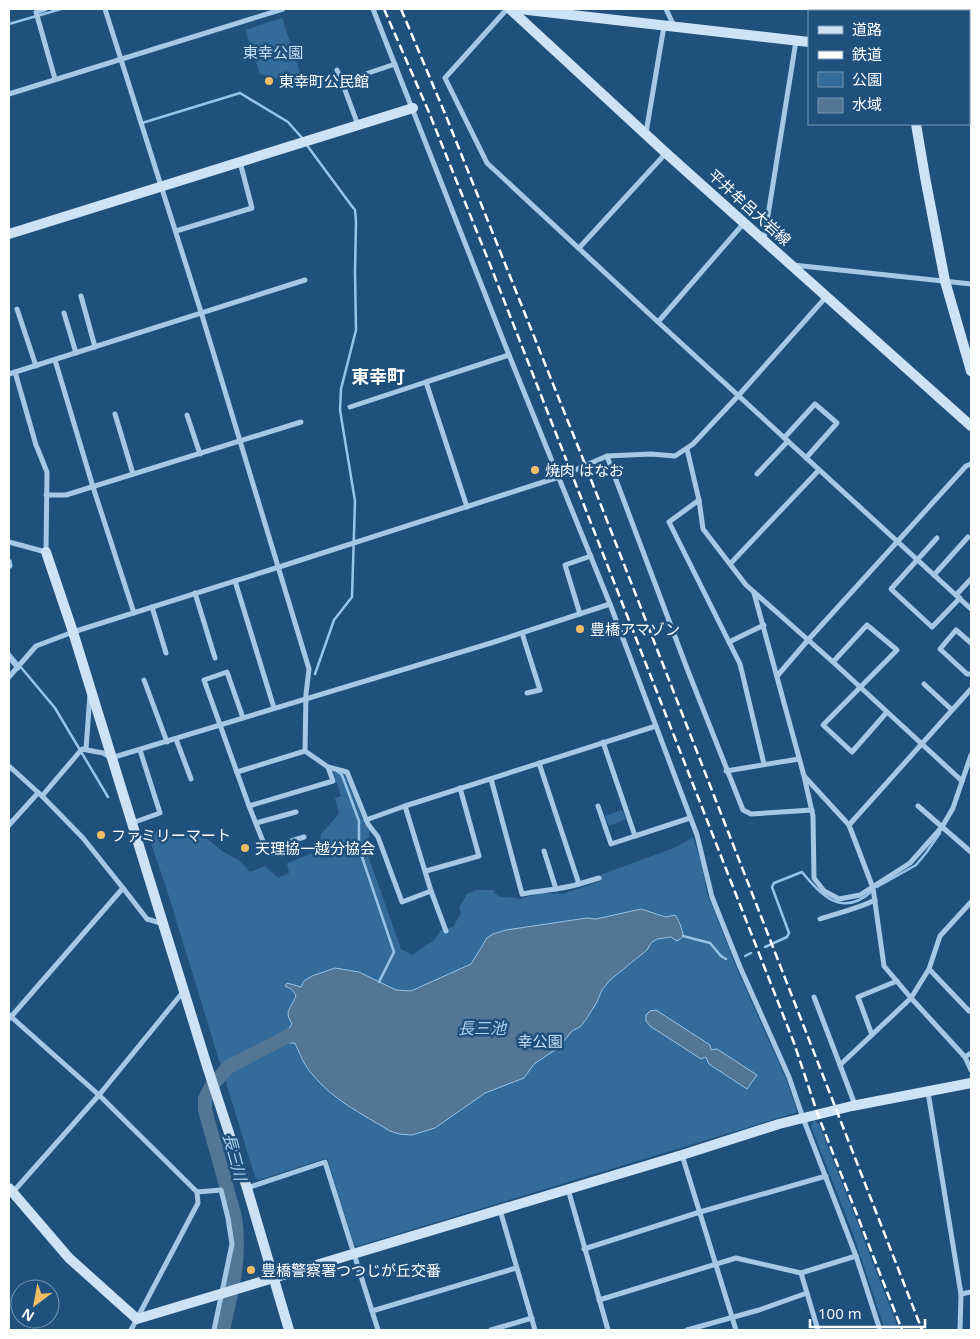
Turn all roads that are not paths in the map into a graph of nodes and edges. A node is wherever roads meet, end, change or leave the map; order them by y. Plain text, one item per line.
1 (45, 9) edge
2 (105, 9) edge
3 (282, 9) edge
4 (373, 9) edge
5 (509, 9) edge
6 (519, 9) edge
7 (666, 9) edge
8 (664, 26) junction
9 (675, 28) junction
10 (796, 41) junction
11 (808, 42) edge
12 (121, 59) junction
13 (395, 64) junction
14 (337, 70) dead end
15 (55, 79) junction
16 (342, 82) junction
17 (9, 94) edge
18 (413, 108) junction
19 (358, 125) junction
20 (916, 125) edge
21 (645, 134) junction
22 (666, 153) junction
23 (240, 162) junction
24 (162, 186) junction
25 (744, 222) junction
26 (176, 231) junction
27 (9, 234) edge
28 (764, 240) junction
29 (579, 248) junction
30 (792, 265) junction
31 (304, 280) dead end
32 (945, 281) junction
33 (971, 284) edge
34 (81, 296) dead end
35 (826, 297) junction
36 (17, 309) dead end
37 (201, 312) junction
38 (64, 313) dead end
39 (658, 322) junction
40 (95, 347) junction
41 (76, 353) junction
42 (509, 355) junction
43 (55, 360) junction
44 (36, 366) junction
45 (971, 371) edge
46 (15, 372) junction
47 (9, 374) edge
48 (426, 382) junction
49 (738, 396) junction
50 (350, 407) dead end
51 (115, 414) dead end
52 (187, 415) dead end
53 (301, 422) dead end
54 (971, 426) edge
55 (786, 439) junction
56 (240, 441) junction
57 (687, 448) junction
58 (200, 454) junction
59 (606, 456) junction
60 (806, 458) junction
61 (971, 464) edge
62 (818, 470) junction
63 (133, 474) junction
64 (757, 474) dead end
65 (559, 477) junction
66 (92, 487) junction
67 (46, 495) junction
68 (699, 500) junction
69 (467, 507) junction
70 (968, 537) dead end
71 (937, 538) dead end
72 (9, 542) edge
73 (898, 542) junction
74 (46, 552) junction
75 (591, 556) junction
76 (917, 560) junction
77 (9, 561) edge
78 (730, 564) junction
79 (9, 567) edge
80 (280, 567) junction
81 (934, 575) junction
82 (971, 579) edge
83 (235, 581) junction
84 (195, 593) junction
85 (754, 593) junction
86 (958, 597) junction
87 (610, 604) junction
88 (152, 607) junction
89 (971, 609) edge
90 (134, 613) junction
91 (580, 614) junction
92 (764, 625) junction
93 (73, 632) junction
94 (522, 633) junction
95 (808, 640) junction
96 (729, 642) junction
97 (971, 643) edge
98 (166, 653) dead end
99 (9, 657) edge
100 (215, 658) dead end
101 (833, 662) junction
102 (18, 668) junction
103 (971, 674) edge
104 (778, 676) junction
105 (9, 677) edge
106 (144, 680) dead end
107 (924, 684) dead end
108 (860, 688) junction
109 (971, 689) edge
110 (91, 691) junction
111 (527, 693) dead end
112 (307, 699) junction
113 (274, 708) junction
114 (952, 710) junction
115 (887, 712) junction
116 (243, 718) junction
117 (219, 726) junction
118 (656, 726) junction
119 (176, 739) junction
120 (167, 742) junction
121 (603, 742) junction
122 (921, 744) junction
123 (86, 749) junction
124 (140, 750) junction
125 (305, 751) junction
126 (971, 755) edge
127 (111, 758) junction
128 (799, 759) junction
129 (539, 763) junction
130 (764, 764) junction
131 (9, 766) edge
132 (328, 767) junction
133 (726, 771) junction
134 (237, 772) junction
135 (804, 776) junction
136 (191, 779) dead end
137 (491, 779) junction
138 (962, 781) junction
139 (460, 788) junction
140 (40, 795) junction
141 (249, 806) junction
142 (405, 806) junction
143 (598, 806) dead end
144 (918, 806) dead end
145 (812, 810) junction
146 (296, 812) dead end
147 (690, 818) junction
148 (366, 820) junction
149 (132, 823) junction
150 (256, 823) junction
151 (9, 824) edge
152 (849, 825) junction
153 (942, 826) junction
154 (635, 836) junction
155 (304, 837) dead end
156 (544, 851) dead end
157 (971, 852) edge
158 (426, 871) junction
159 (599, 878) dead end
160 (579, 884) junction
161 (123, 888) junction
162 (873, 888) junction
163 (556, 890) junction
164 (431, 891) junction
165 (874, 898) junction
166 (971, 902) edge
167 (820, 919) dead end
168 (164, 924) junction
169 (446, 931) dead end
170 (929, 968) junction
171 (897, 981) junction
172 (184, 992) junction
173 (814, 997) dead end
174 (911, 998) junction
175 (969, 1011) dead end
176 (9, 1017) edge
177 (872, 1035) junction
178 (971, 1052) edge
179 (965, 1057) junction
180 (840, 1065) junction
181 (971, 1070) edge
182 (971, 1083) edge
183 (928, 1092) junction
184 (100, 1095) junction
185 (856, 1106) junction
186 (803, 1118) junction
187 (682, 1155) junction
188 (826, 1176) junction
189 (247, 1188) junction
190 (568, 1189) junction
191 (11, 1190) edge
192 (197, 1192) junction
193 (500, 1209) junction
194 (700, 1212) junction
195 (584, 1249) junction
196 (354, 1254) junction
197 (856, 1256) junction
198 (716, 1265) junction
199 (516, 1268) junction
200 (801, 1273) junction
201 (274, 1278) junction
202 (971, 1292) edge
203 (223, 1293) junction
204 (807, 1293) junction
205 (961, 1294) junction
206 (598, 1300) junction
207 (372, 1311) junction
208 (732, 1317) junction
209 (532, 1318) junction
210 (138, 1319) junction
211 (880, 1329) edge
212 (132, 1330) edge
213 (214, 1330) edge
214 (289, 1330) edge
215 (378, 1330) edge
216 (491, 1330) edge
217 (535, 1330) edge
218 (608, 1330) edge
219 (687, 1330) edge
220 (736, 1330) edge
221 (818, 1330) edge
222 (872, 1330) edge
223 (960, 1330) edge

1 - 15 street
2 - 12 street
3 - 12 street
4 - 13 street
5 - 21 street, 平井牟呂大岩線
5 - 29 street
6 - 8 street
7 - 9 street
8 - 9 street
8 - 21 street
9 - 10 street
10 - 11 street
10 - 28 street
12 - 15 street
12 - 24 street
13 - 16 street
13 - 18 street
14 - 16 street
15 - 17 street
16 - 19 street
18 - 19 street
18 - 42 street
19 - 23 street
20 - 32 street
21 - 22 street, 平井牟呂大岩線
22 - 25 street, 平井牟呂大岩線
22 - 29 street
23 - 24 street
23 - 26 street
24 - 26 street
24 - 27 street
25 - 28 street, 平井牟呂大岩線
25 - 39 street
26 - 37 street
28 - 30 street, 平井牟呂大岩線
29 - 39 street
30 - 32 street
30 - 35 street, 平井牟呂大岩線
31 - 37 street
32 - 33 street
32 - 45 street
34 - 40 street
35 - 49 street
35 - 54 street, 平井牟呂大岩線
36 - 44 street
37 - 40 street
37 - 56 street
38 - 41 street
39 - 49 street
40 - 41 street
41 - 43 street
42 - 48 street
42 - 65 street
43 - 44 street
43 - 66 street
44 - 46 street
46 - 47 street
46 - 67 street
48 - 50 street
48 - 69 street
49 - 55 street
49 - 57 street
51 - 63 street
52 - 58 street
53 - 56 street
55 - 60 street
55 - 60 street
55 - 64 street
56 - 58 street
56 - 80 street
57 - 59 street
57 - 68 street
58 - 63 street
59 - 65 street
59 - 133 street
60 - 62 street
61 - 73 street
62 - 73 street
62 - 78 street
63 - 66 street
65 - 69 street
65 - 75 street
66 - 67 street
66 - 90 street
67 - 74 street
68 - 78 street
68 - 96 street
69 - 80 street
70 - 81 street
71 - 76 street
72 - 74 street
73 - 76 street
73 - 95 street
74 - 93 street
75 - 87 street
75 - 91 street
76 - 81 street
76 - 86 street
77 - 79 street
78 - 85 street
80 - 83 street
80 - 112 street
81 - 86 street
82 - 86 street
83 - 84 street
83 - 113 street
84 - 88 street
84 - 100 street
85 - 92 street
85 - 95 street
86 - 89 street
87 - 91 street
87 - 118 street
88 - 90 street
88 - 98 street
90 - 93 street
91 - 94 street
92 - 96 street
92 - 104 street
93 - 102 street
93 - 110 street
94 - 111 street
94 - 112 street
95 - 101 street
95 - 104 street
96 - 130 street
97 - 103 street
99 - 102 street
101 - 108 street
101 - 108 street
102 - 105 street
104 - 128 street
106 - 120 street
107 - 114 street
108 - 115 street
108 - 115 street
109 - 114 street
110 - 123 street
110 - 127 street
112 - 113 street
112 - 125 street
113 - 116 street
114 - 122 street
115 - 122 street
116 - 117 street
116 - 117 street
117 - 119 street
117 - 134 street
118 - 121 street
118 - 147 street
119 - 120 street
119 - 136 street
120 - 124 street
121 - 129 street
121 - 154 street
122 - 138 street
122 - 152 street
123 - 127 street
123 - 140 street
124 - 127 street
124 - 149 street
125 - 132 street
125 - 134 street
126 - 138 street
127 - 149 street
128 - 130 street
128 - 135 street
129 - 137 street
129 - 160 street
130 - 133 street
131 - 140 street
132 - 141 street
132 - 148 street
133 - 145 street
134 - 141 street
135 - 145 street
135 - 152 street
137 - 139 street
137 - 163 street
138 - 153 street
139 - 142 street
139 - 158 street
140 - 151 street
140 - 161 street
141 - 150 street
142 - 148 street
142 - 158 street
143 - 154 street
144 - 153 street
145 - 162 street
146 - 150 street
147 - 154 street
147 - 186 street
148 - 164 street
149 - 168 street
150 - 155 street
152 - 162 street
153 - 157 street
153 - 162 street
156 - 163 street
158 - 164 street
159 - 160 street
160 - 163 street
161 - 168 street
161 - 176 street
162 - 165 street
164 - 169 street
165 - 167 street
165 - 171 street
166 - 170 street
168 - 172 street
170 - 174 street
170 - 175 street
171 - 174 street
171 - 177 street
172 - 184 street
172 - 189 street
173 - 180 street
174 - 177 street
174 - 179 street
176 - 184 street
177 - 180 street
178 - 179 street
179 - 181 street
180 - 185 street
182 - 183 street
183 - 185 street
183 - 205 street
184 - 191 street
184 - 192 street
185 - 186 street
186 - 187 street
186 - 188 street
187 - 190 street
187 - 194 street
188 - 194 street
188 - 197 street
189 - 196 street
189 - 201 street
190 - 193 street
190 - 195 street
191 - 210 street
192 - 203 street
192 - 210 street
193 - 196 street
193 - 199 street
194 - 195 street
194 - 198 street
195 - 206 street
196 - 201 street
196 - 207 street
197 - 200 street
197 - 211 street
198 - 200 street
198 - 206 street
198 - 208 street
199 - 207 street
199 - 209 street
200 - 204 street
201 - 203 street
201 - 214 street
202 - 205 street
203 - 210 street
203 - 213 street
204 - 208 street
204 - 221 street
205 - 223 street
206 - 218 street
207 - 215 street
208 - 219 street
208 - 220 street
209 - 216 street
209 - 217 street
210 - 212 street
211 - 222 street

